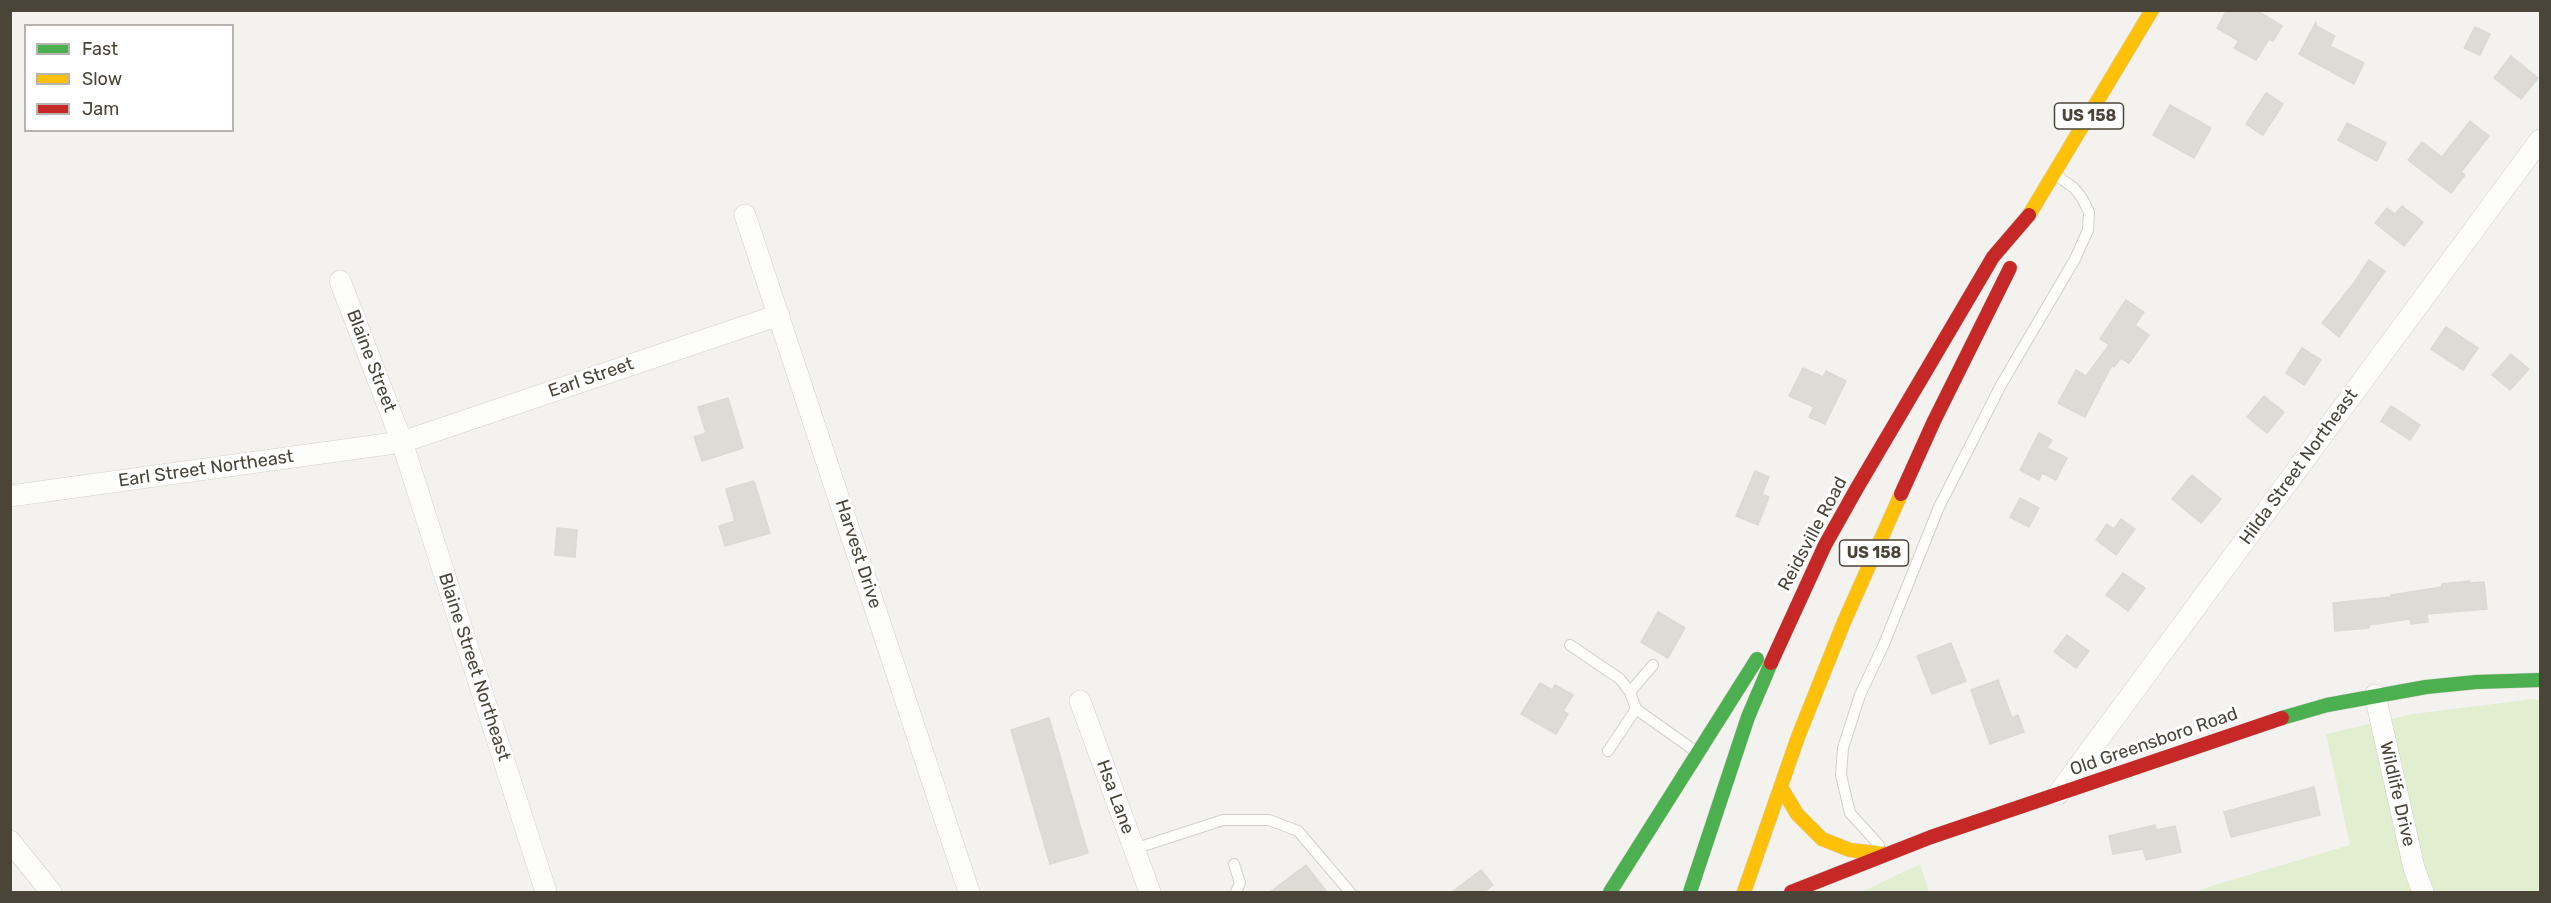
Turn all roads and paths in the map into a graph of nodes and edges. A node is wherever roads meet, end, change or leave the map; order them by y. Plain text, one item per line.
1 (2152, 10) edge
2 (2541, 140) edge
3 (2054, 174) junction
4 (745, 215) dead end
5 (2025, 222) junction
6 (340, 281) dead end
7 (779, 315) junction
8 (402, 442) junction
9 (10, 496) edge
10 (1798, 601) junction
11 (1570, 645) dead end
12 (1653, 665) dead end
13 (2541, 681) edge
14 (1630, 692) junction
15 (2375, 695) junction
16 (1080, 701) dead end
17 (1636, 710) junction
18 (1608, 751) dead end
19 (1697, 752) junction
20 (1781, 787) junction
21 (2058, 794) junction
22 (10, 841) edge
23 (1134, 849) junction
24 (1886, 854) junction
25 (1234, 864) dead end
26 (51, 892) edge
27 (546, 892) edge
28 (969, 892) edge
29 (1149, 892) edge
30 (1236, 892) edge
31 (1350, 892) edge
32 (1610, 892) edge
33 (1690, 892) edge
34 (1744, 892) edge
35 (1791, 892) edge
36 (2423, 892) edge

1 - 3 main road, Reidsville Road / US 158
2 - 21 street, Hilda Street Northeast
3 - 5 main road, Reidsville Road / US 158
3 - 24 lane
4 - 7 street, Harvest Drive
5 - 10 main road, Reidsville Road / US 158
5 - 20 main road, Reidsville Road / US 158
6 - 8 street, Blaine Street
7 - 8 street, Earl Street
7 - 28 street, Harvest Drive
8 - 9 street, Earl Street Northeast
8 - 27 street, Blaine Street Northeast
10 - 19 main road
10 - 33 main road, Reidsville Road / US 158
11 - 14 lane
12 - 14 lane
13 - 15 main road, Old Greensboro Road
14 - 17 lane
15 - 21 main road, Old Greensboro Road
15 - 36 street, Wildlife Drive
16 - 23 street, Hsa Lane
17 - 18 lane
17 - 19 lane
19 - 32 main road
20 - 24 main road
20 - 34 main road, Reidsville Road / US 158
21 - 24 main road, Old Greensboro Road
22 - 26 street
23 - 29 street, Hsa Lane
23 - 31 lane
24 - 35 main road, Old Greensboro Road
25 - 30 lane

